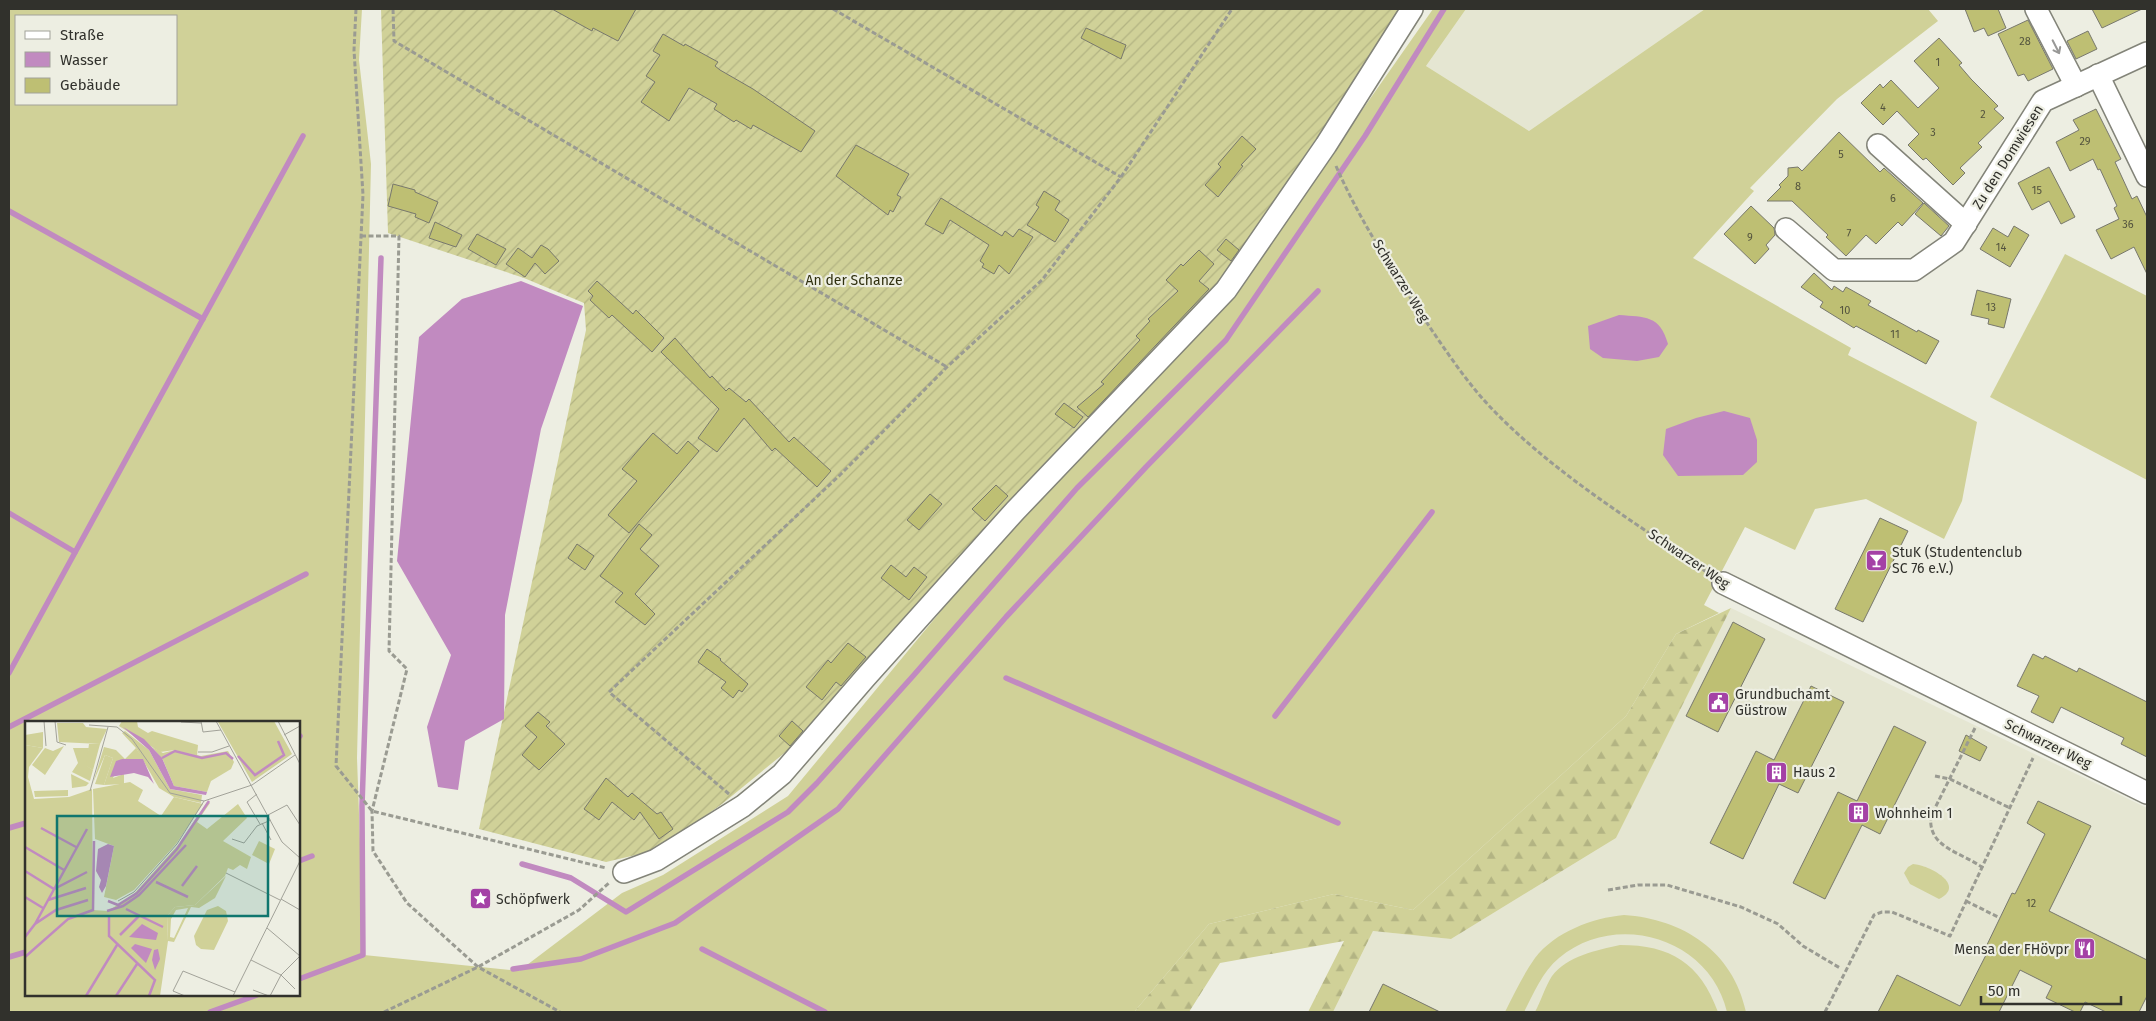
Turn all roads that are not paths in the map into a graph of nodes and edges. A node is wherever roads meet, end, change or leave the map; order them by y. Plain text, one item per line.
1 (1412, 9) edge
2 (2036, 9) edge
3 (2147, 53) edge
4 (2098, 75) junction
5 (2076, 86) junction
6 (1878, 145) dead end
7 (2147, 176) edge
8 (1966, 224) junction
9 (1786, 229) dead end
10 (1723, 583) road end
11 (2147, 793) edge
12 (617, 877) road end

1 - 12 street
2 -> 5 street
3 - 4 street, Zu den Domwiesen
4 - 5 street, Zu den Domwiesen
4 - 7 street
5 - 8 street, Zu den Domwiesen
6 - 8 street
8 - 9 street, Zu den Domwiesen
10 - 11 street, Schwarzer Weg

